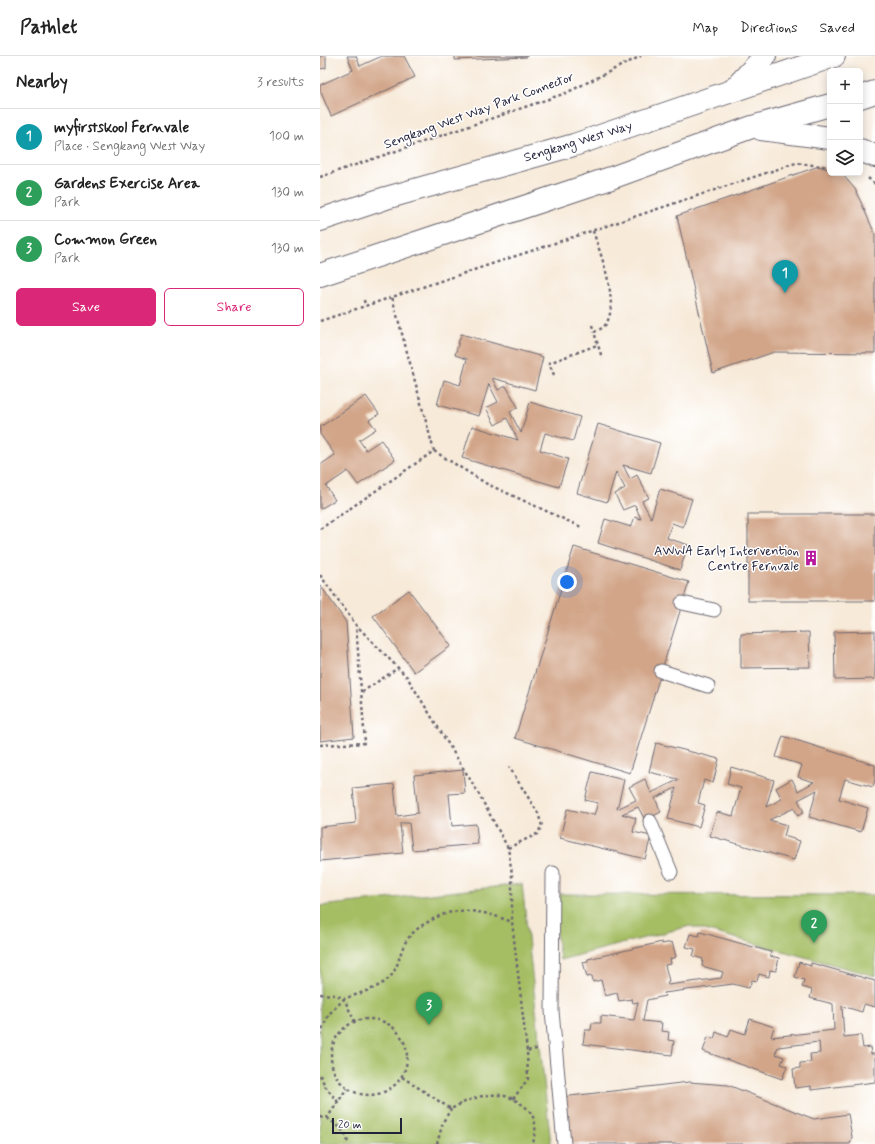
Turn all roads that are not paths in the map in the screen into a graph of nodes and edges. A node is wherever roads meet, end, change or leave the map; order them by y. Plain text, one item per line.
1 (765, 56) edge
2 (834, 56) edge
3 (733, 90) junction
4 (875, 92) edge
5 (863, 96) edge
6 (827, 107) edge
7 (752, 127) junction
8 (827, 138) edge
9 (863, 151) edge
10 (875, 156) edge
11 (320, 220) edge
12 (320, 275) edge
13 (682, 603) dead end
14 (714, 610) dead end
15 (661, 671) dead end
16 (708, 686) dead end
17 (650, 821) dead end
18 (670, 872) dead end
19 (553, 873) dead end
20 (564, 1144) edge

1 - 3 main road
2 - 3 main road, Sengkang West Way
3 - 11 main road, Sengkang West Way
4 - 5 main road
6 - 7 main road
7 - 8 main road
7 - 12 main road
9 - 10 main road
13 - 14 lane
15 - 16 lane
17 - 18 lane
19 - 20 lane

